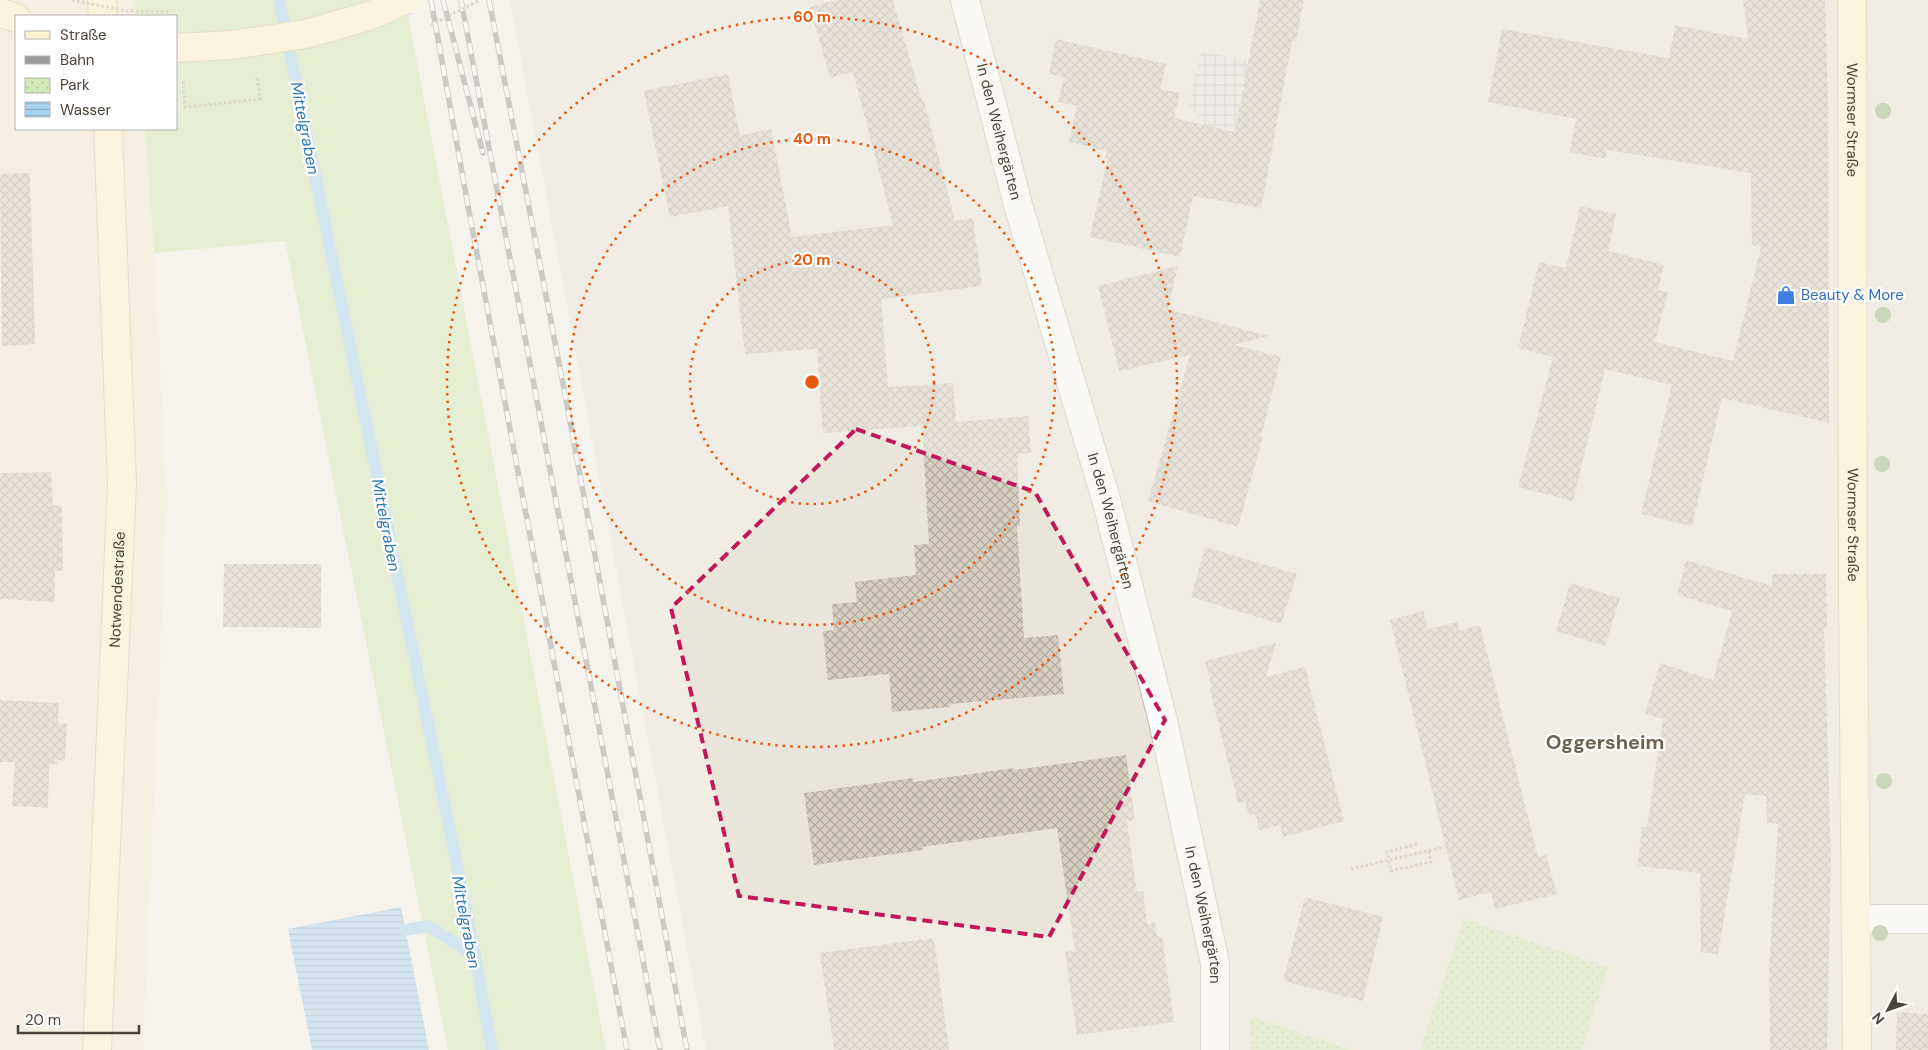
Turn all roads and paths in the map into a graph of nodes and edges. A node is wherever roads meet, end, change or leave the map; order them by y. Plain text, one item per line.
1 (72, 0) edge
2 (102, 0) edge
3 (406, 0) edge
4 (965, 0) edge
5 (1852, 0) edge
6 (172, 12) dead end
7 (0, 13) edge
8 (103, 15) edge
9 (15, 18) edge
10 (178, 48) edge
11 (257, 76) dead end
12 (260, 99) dead end
13 (108, 130) edge
14 (1417, 844) dead end
15 (1444, 847) dead end
16 (1429, 851) junction
17 (1389, 860) junction
18 (1352, 869) dead end
19 (1857, 919) junction
20 (1928, 919) edge
21 (97, 1050) edge
22 (1215, 1050) edge
23 (1858, 1050) edge

1 - 6 path, bridge
2 - 8 street
3 - 10 street, bridge
4 - 22 street, In den Weihergärten
5 - 19 street, Wormser Straße
7 - 9 street
11 - 12 path
13 - 21 street, Notwendestraße
14 - 17 path
15 - 16 path
16 - 17 path
16 - 17 path
17 - 18 path
19 - 20 street
19 - 23 street, Wormser Straße

